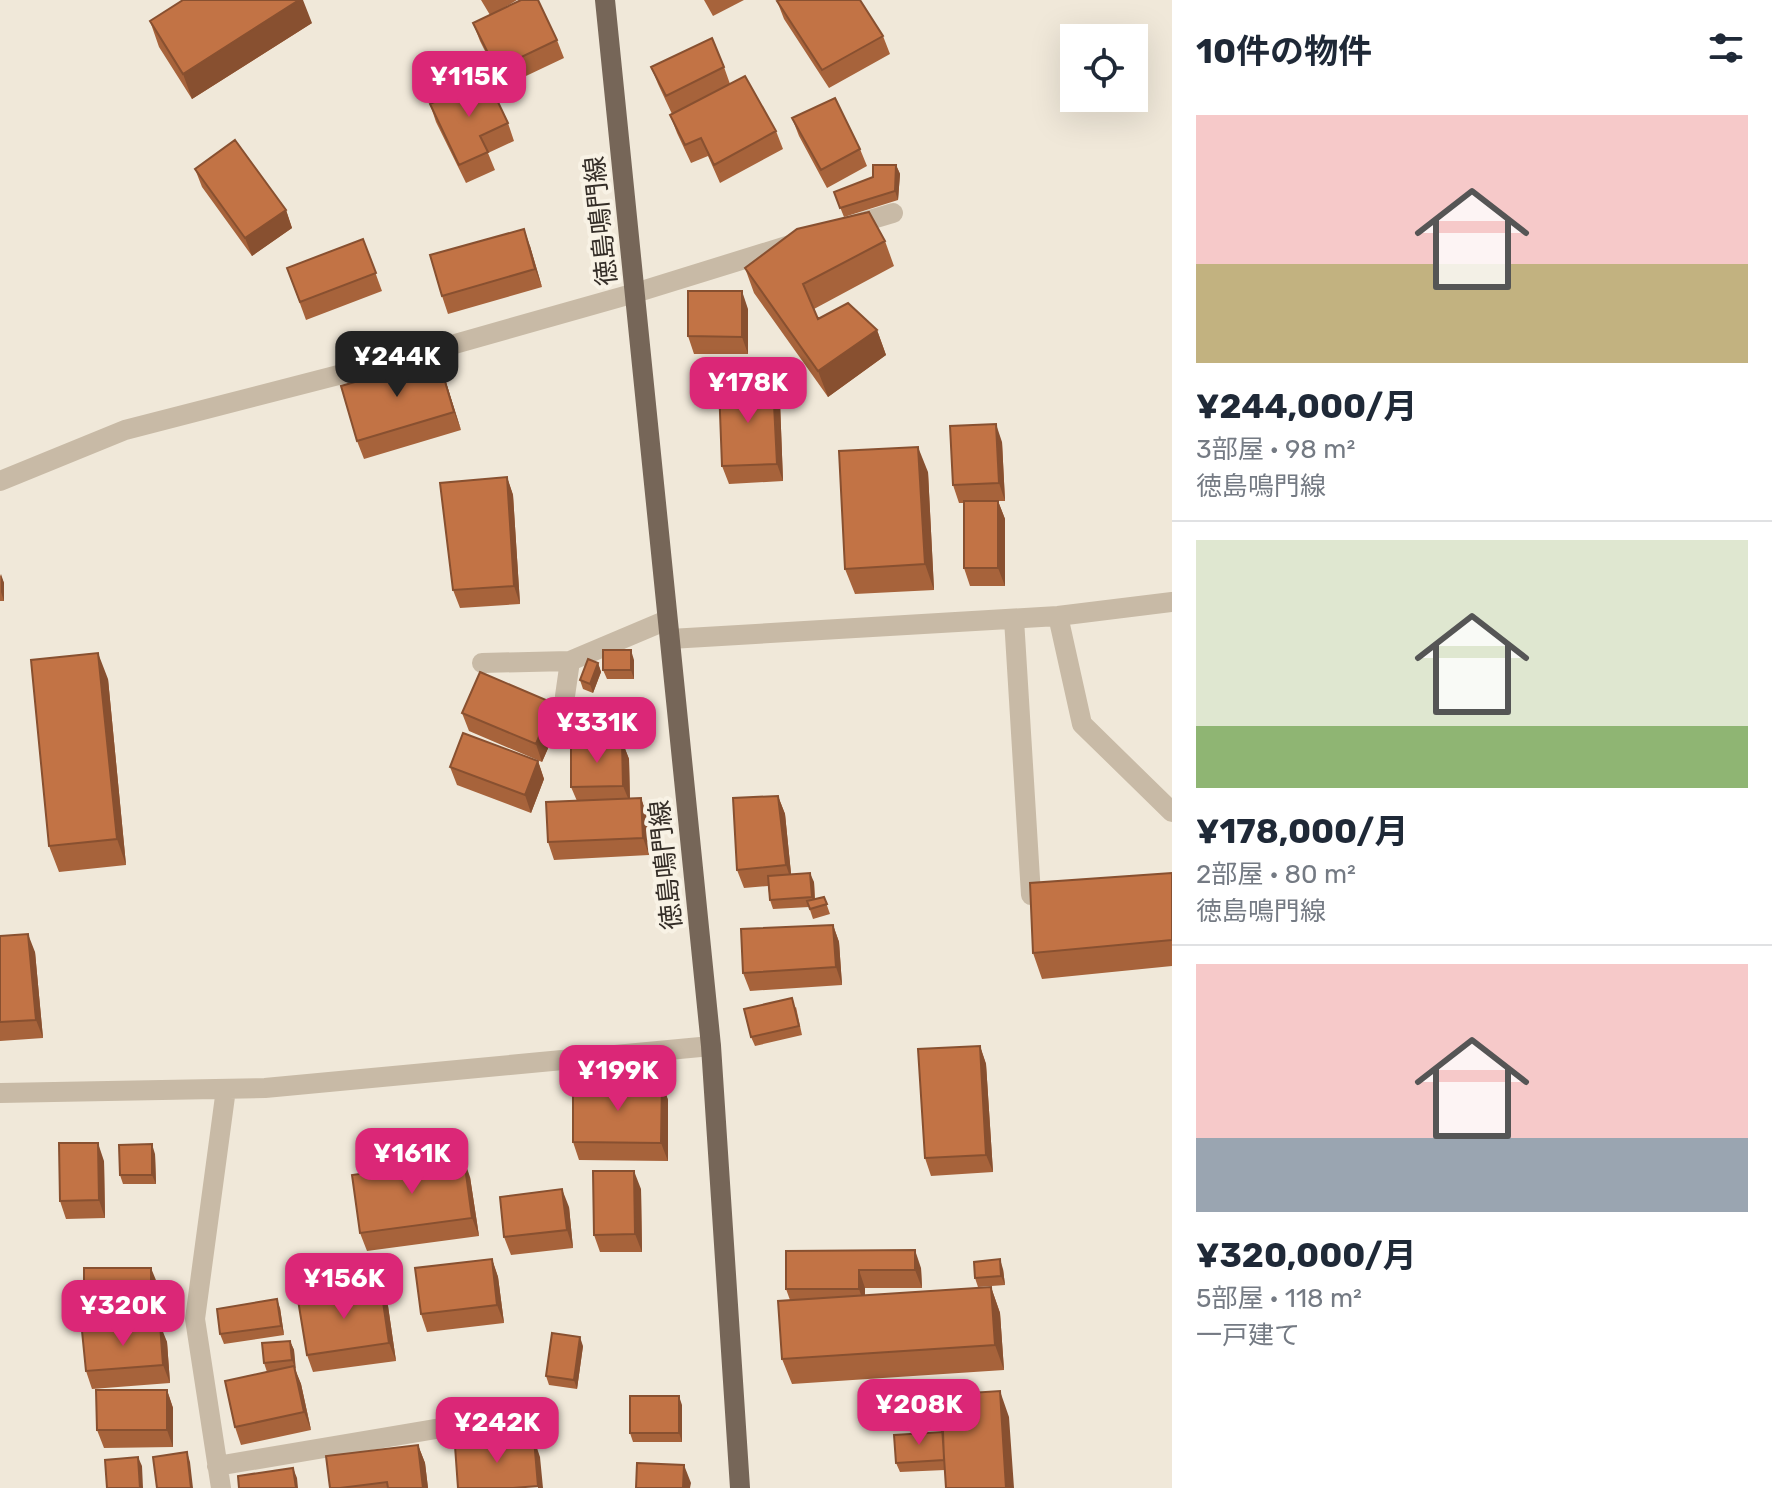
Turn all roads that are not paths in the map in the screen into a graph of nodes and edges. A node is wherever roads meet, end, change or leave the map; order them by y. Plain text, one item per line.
1 (605, 0) edge
2 (893, 213) dead end
3 (635, 293) junction
4 (0, 481) edge
5 (1172, 602) edge
6 (1058, 616) junction
7 (1014, 619) junction
8 (668, 630) junction
9 (570, 661) junction
10 (482, 663) dead end
11 (565, 696) dead end
12 (1172, 812) edge
13 (1031, 895) edge
14 (711, 1046) junction
15 (226, 1089) junction
16 (0, 1093) edge
17 (524, 1414) dead end
18 (217, 1466) junction
19 (221, 1488) edge
20 (740, 1488) edge

1 - 3 main road, 徳島鳴門線
2 - 3 street
3 - 4 street
3 - 8 main road, 徳島鳴門線
5 - 6 street
6 - 7 street
6 - 12 street
7 - 8 street
7 - 13 street
8 - 9 street
8 - 14 main road, 徳島鳴門線
9 - 10 street
9 - 11 street
14 - 15 street
14 - 20 main road, 徳島鳴門線
15 - 16 street
15 - 18 street
17 - 18 street
18 - 19 street

